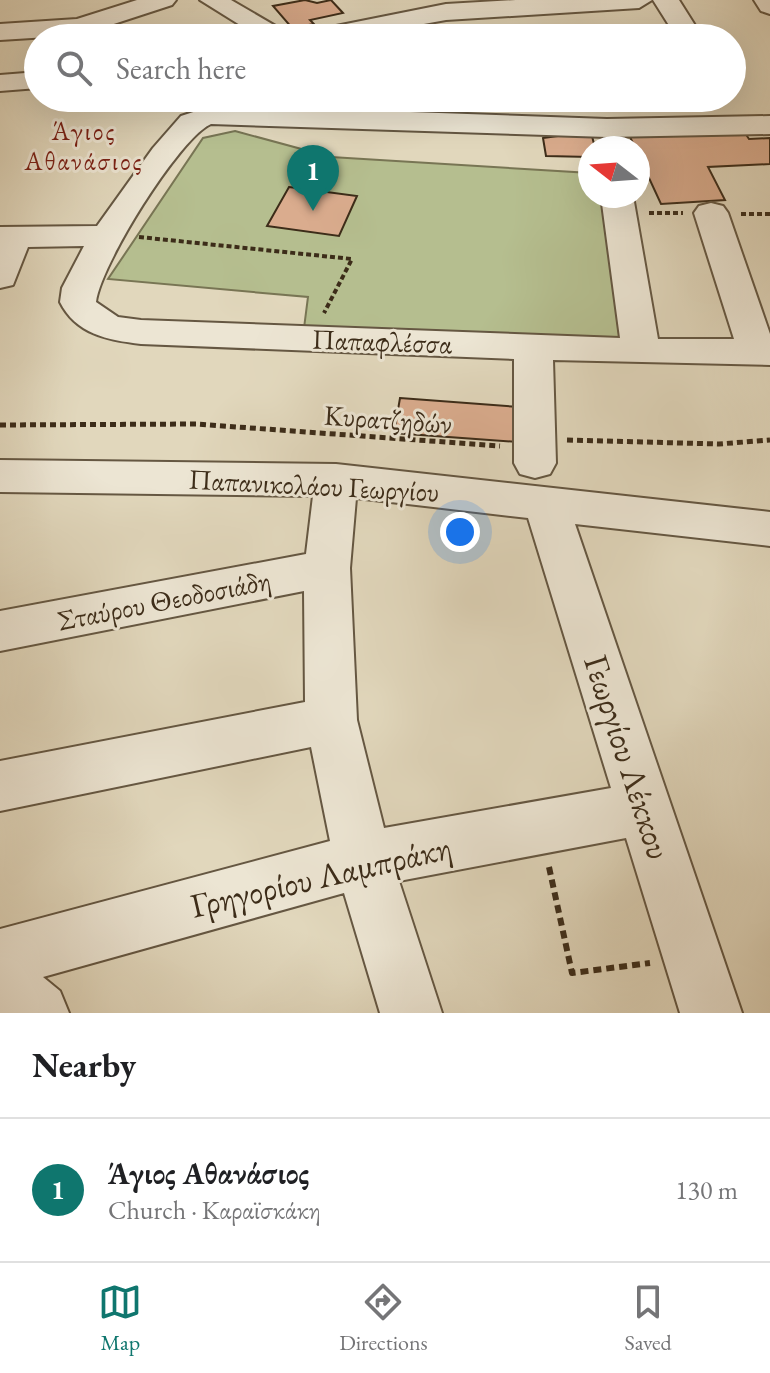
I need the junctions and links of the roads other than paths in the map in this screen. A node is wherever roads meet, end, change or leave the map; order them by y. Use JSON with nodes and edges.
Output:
{"nodes":[{"id":1,"x":163,"y":0,"type":"edge"},
{"id":2,"x":213,"y":0,"type":"edge"},
{"id":3,"x":639,"y":0,"type":"edge"},
{"id":4,"x":666,"y":0,"type":"edge"},
{"id":5,"x":767,"y":0,"type":"edge"},
{"id":6,"x":547,"y":3,"type":"edge"},
{"id":7,"x":770,"y":6,"type":"edge"},
{"id":8,"x":404,"y":8,"type":"edge"},
{"id":9,"x":106,"y":24,"type":"edge"},
{"id":10,"x":255,"y":24,"type":"edge"},
{"id":11,"x":350,"y":24,"type":"edge"},
{"id":12,"x":425,"y":24,"type":"edge"},
{"id":13,"x":675,"y":24,"type":"edge"},
{"id":14,"x":24,"y":81,"type":"edge"},
{"id":15,"x":0,"y":83,"type":"edge"},
{"id":16,"x":189,"y":112,"type":"edge"},
{"id":17,"x":246,"y":112,"type":"edge"},
{"id":18,"x":506,"y":112,"type":"edge"},
{"id":19,"x":198,"y":119,"type":"junction"},
{"id":20,"x":757,"y":124,"type":"edge"},
{"id":21,"x":601,"y":136,"type":"edge"},
{"id":22,"x":630,"y":136,"type":"edge"},
{"id":23,"x":619,"y":208,"type":"edge"},
{"id":24,"x":711,"y":213,"type":"dead end"},
{"id":25,"x":121,"y":236,"type":"junction"},
{"id":26,"x":7,"y":237,"type":"edge"},
{"id":27,"x":0,"y":277,"type":"edge"},
{"id":28,"x":533,"y":347,"type":"junction"},
{"id":29,"x":641,"y":351,"type":"junction"},
{"id":30,"x":763,"y":352,"type":"edge"},
{"id":31,"x":539,"y":471,"type":"junction"},
{"id":32,"x":0,"y":476,"type":"edge"},
{"id":33,"x":336,"y":480,"type":"junction"},
{"id":34,"x":770,"y":529,"type":"edge"},
{"id":35,"x":327,"y":568,"type":"junction"},
{"id":36,"x":0,"y":631,"type":"edge"},
{"id":37,"x":331,"y":720,"type":"junction"},
{"id":38,"x":0,"y":786,"type":"edge"},
{"id":39,"x":645,"y":808,"type":"junction"},
{"id":40,"x":363,"y":860,"type":"junction"},
{"id":41,"x":0,"y":959,"type":"edge"},
{"id":42,"x":0,"y":982,"type":"edge"},
{"id":43,"x":38,"y":1013,"type":"edge"},
{"id":44,"x":411,"y":1013,"type":"edge"},
{"id":45,"x":711,"y":1013,"type":"edge"}],
"edges":[{"from":1,"to":9,"type":"street"},
{"from":2,"to":10,"type":"street"},
{"from":3,"to":6,"type":"street"},
{"from":4,"to":13,"type":"street"},
{"from":5,"to":7,"type":"street"},
{"from":6,"to":8,"type":"street"},
{"from":8,"to":11,"type":"street"},
{"from":8,"to":12,"type":"street"},
{"from":14,"to":15,"type":"street"},
{"from":16,"to":19,"type":"street"},
{"from":17,"to":19,"type":"street"},
{"from":18,"to":21,"type":"street"},
{"from":19,"to":25,"type":"street"},
{"from":20,"to":22,"type":"street"},
{"from":23,"to":29,"type":"street"},
{"from":24,"to":30,"type":"street"},
{"from":25,"to":26,"type":"street"},
{"from":25,"to":28,"type":"street","name":"Παπαφλέσσα"},
{"from":26,"to":27,"type":"street"},
{"from":28,"to":29,"type":"street","name":"Παπαφλέσσα"},
{"from":28,"to":31,"type":"street","name":"Γεωργίου Λέκκου"},
{"from":29,"to":30,"type":"street","name":"Παπαφλέσσα"},
{"from":31,"to":33,"type":"street","name":"Παπανικολάου Γεωργίου"},
{"from":31,"to":34,"type":"street","name":"Παπανικολάου Γεωργίου"},
{"from":31,"to":39,"type":"street","name":"Γεωργίου Λέκκου"},
{"from":32,"to":33,"type":"street","name":"Παπανικολάου Γεωργίου"},
{"from":33,"to":35,"type":"street"},
{"from":35,"to":36,"type":"street","name":"Σταύρου Θεοδοσιάδη"},
{"from":35,"to":37,"type":"street"},
{"from":37,"to":38,"type":"street"},
{"from":37,"to":40,"type":"street"},
{"from":39,"to":40,"type":"street","name":"Γρηγορίου Λαμπράκη"},
{"from":39,"to":45,"type":"street","name":"Γεωργίου Λέκκου"},
{"from":40,"to":41,"type":"street","name":"Γρηγορίου Λαμπράκη"},
{"from":40,"to":44,"type":"street"},
{"from":42,"to":43,"type":"street"}]}
